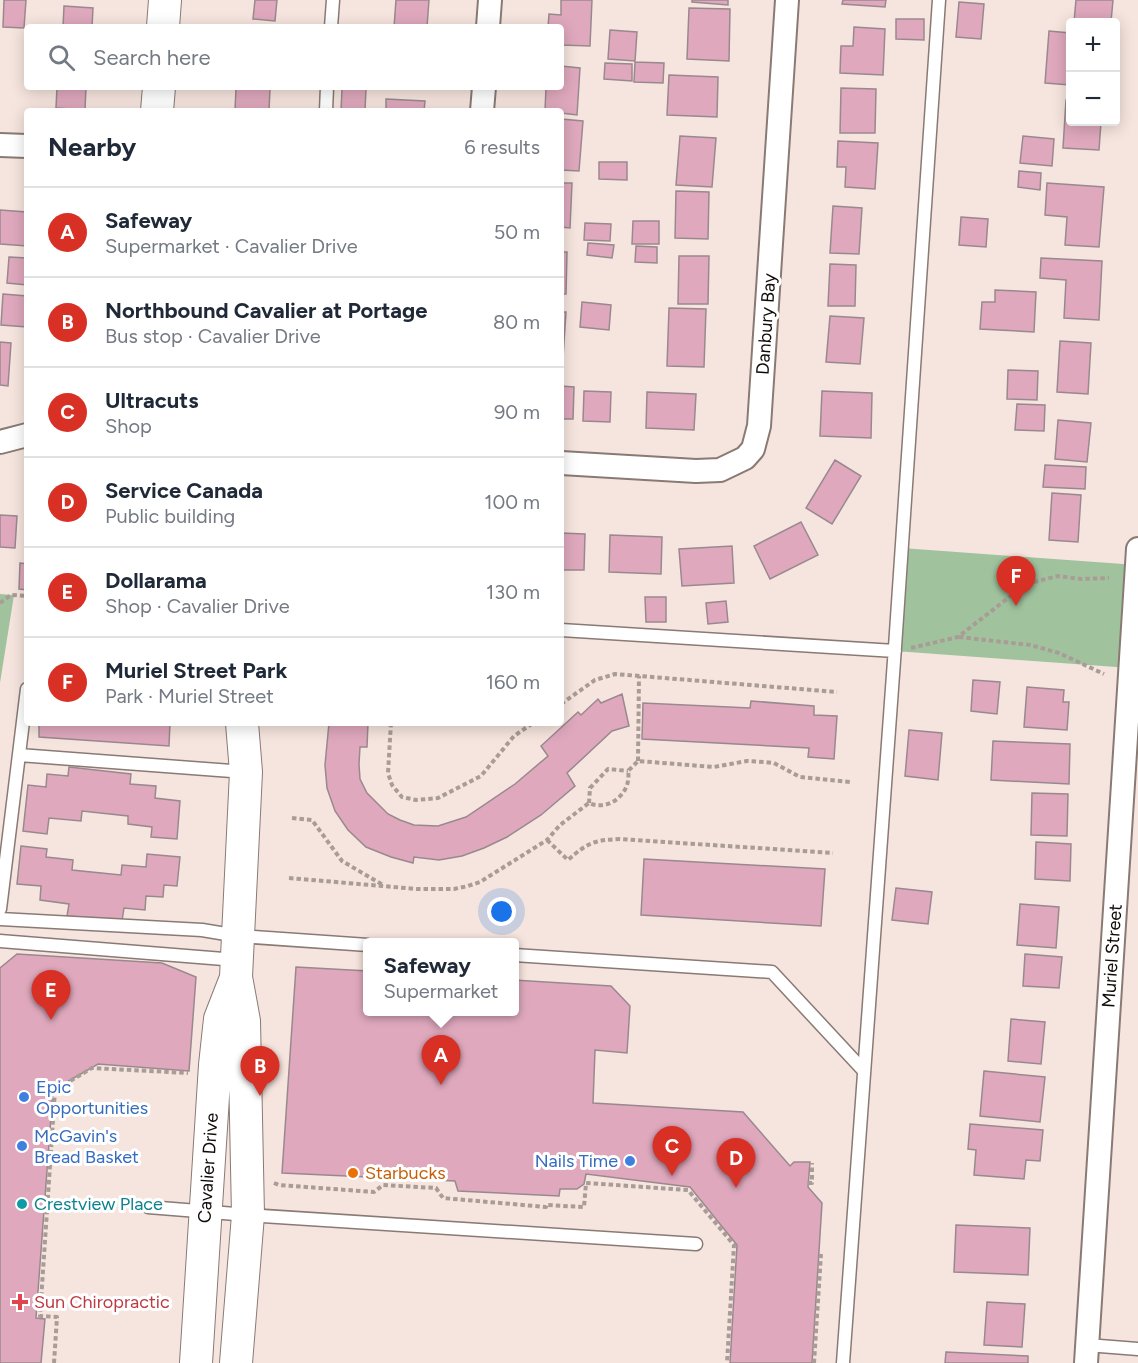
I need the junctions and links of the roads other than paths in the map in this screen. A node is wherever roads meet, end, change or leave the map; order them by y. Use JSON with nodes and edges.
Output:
{"nodes":[{"id":1,"x":165,"y":0,"type":"edge"},
{"id":2,"x":333,"y":0,"type":"edge"},
{"id":3,"x":490,"y":0,"type":"edge"},
{"id":4,"x":787,"y":0,"type":"edge"},
{"id":5,"x":939,"y":0,"type":"edge"},
{"id":6,"x":163,"y":24,"type":"edge"},
{"id":7,"x":331,"y":24,"type":"edge"},
{"id":8,"x":488,"y":24,"type":"edge"},
{"id":9,"x":159,"y":90,"type":"edge"},
{"id":10,"x":327,"y":90,"type":"edge"},
{"id":11,"x":484,"y":90,"type":"edge"},
{"id":12,"x":157,"y":108,"type":"edge"},
{"id":13,"x":326,"y":108,"type":"edge"},
{"id":14,"x":482,"y":108,"type":"edge"},
{"id":15,"x":0,"y":145,"type":"edge"},
{"id":16,"x":24,"y":146,"type":"edge"},
{"id":17,"x":24,"y":436,"type":"edge"},
{"id":18,"x":0,"y":441,"type":"edge"},
{"id":19,"x":564,"y":463,"type":"edge"},
{"id":20,"x":1138,"y":549,"type":"edge"},
{"id":21,"x":564,"y":630,"type":"edge"},
{"id":22,"x":895,"y":649,"type":"junction"},
{"id":23,"x":24,"y":714,"type":"edge"},
{"id":24,"x":242,"y":726,"type":"edge"},
{"id":25,"x":19,"y":755,"type":"junction"},
{"id":26,"x":246,"y":772,"type":"junction"},
{"id":27,"x":0,"y":909,"type":"edge"},
{"id":28,"x":0,"y":919,"type":"edge"},
{"id":29,"x":0,"y":941,"type":"edge"},
{"id":30,"x":363,"y":945,"type":"edge"},
{"id":31,"x":519,"y":955,"type":"edge"},
{"id":32,"x":237,"y":958,"type":"junction"},
{"id":33,"x":864,"y":1071,"type":"junction"},
{"id":34,"x":148,"y":1207,"type":"dead end"},
{"id":35,"x":205,"y":1212,"type":"junction"},
{"id":36,"x":248,"y":1215,"type":"junction"},
{"id":37,"x":696,"y":1244,"type":"dead end"},
{"id":38,"x":1138,"y":1349,"type":"edge"},
{"id":39,"x":1087,"y":1354,"type":"edge"},
{"id":40,"x":196,"y":1363,"type":"edge"},
{"id":41,"x":236,"y":1363,"type":"edge"},
{"id":42,"x":843,"y":1363,"type":"edge"}],
"edges":[{"from":1,"to":6,"type":"street"},
{"from":2,"to":7,"type":"lane"},
{"from":3,"to":8,"type":"street"},
{"from":4,"to":19,"type":"street","name":"Danbury Bay"},
{"from":5,"to":22,"type":"lane"},
{"from":9,"to":12,"type":"street"},
{"from":10,"to":13,"type":"lane"},
{"from":11,"to":14,"type":"street"},
{"from":15,"to":16,"type":"street"},
{"from":17,"to":18,"type":"street"},
{"from":20,"to":39,"type":"street","name":"Muriel Street"},
{"from":21,"to":22,"type":"lane"},
{"from":22,"to":33,"type":"lane"},
{"from":23,"to":25,"type":"lane"},
{"from":24,"to":26,"type":"street","name":"Cavalier Drive"},
{"from":25,"to":26,"type":"lane"},
{"from":25,"to":27,"type":"lane"},
{"from":26,"to":32,"type":"street","name":"Cavalier Drive"},
{"from":28,"to":32,"type":"lane"},
{"from":29,"to":32,"type":"lane"},
{"from":30,"to":32,"type":"lane"},
{"from":31,"to":33,"type":"lane"},
{"from":32,"to":35,"type":"street","name":"Cavalier Drive"},
{"from":32,"to":36,"type":"street","name":"Cavalier Drive"},
{"from":33,"to":42,"type":"lane"},
{"from":34,"to":35,"type":"lane"},
{"from":35,"to":36,"type":"lane"},
{"from":35,"to":40,"type":"street","name":"Cavalier Drive"},
{"from":36,"to":37,"type":"lane"},
{"from":36,"to":41,"type":"street","name":"Cavalier Drive"},
{"from":38,"to":39,"type":"lane"}]}
